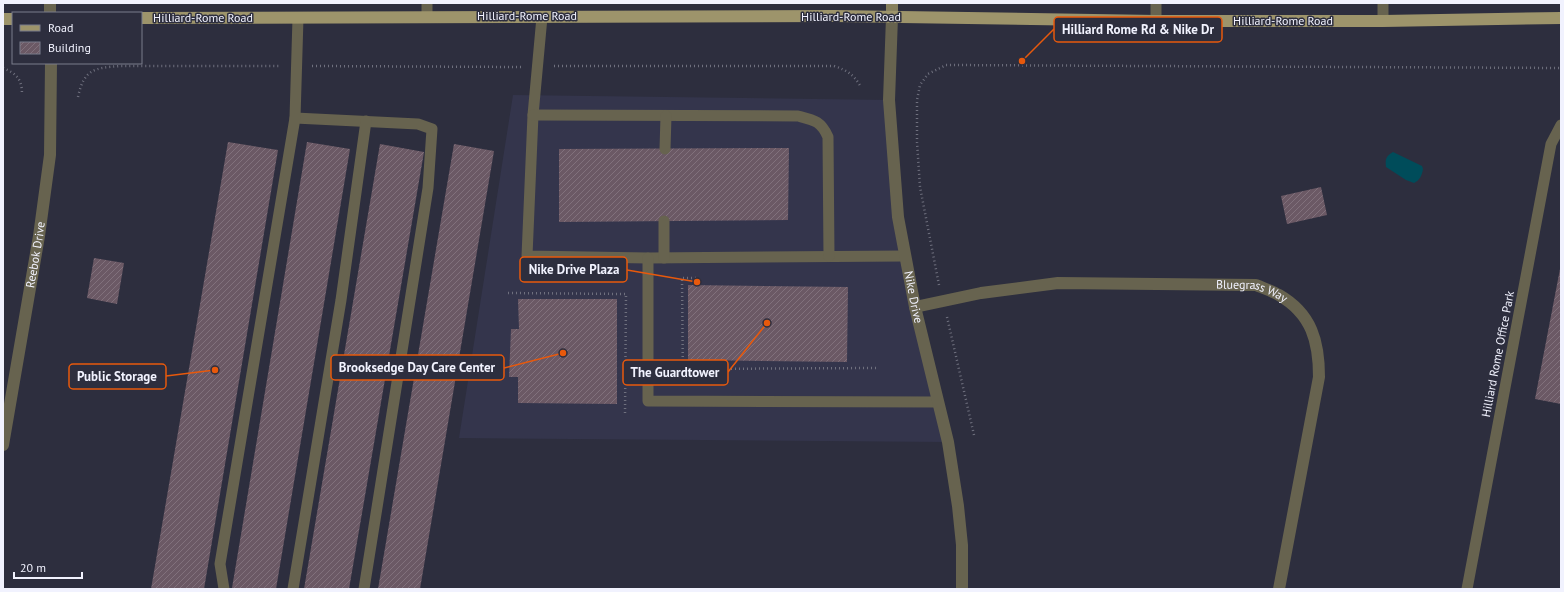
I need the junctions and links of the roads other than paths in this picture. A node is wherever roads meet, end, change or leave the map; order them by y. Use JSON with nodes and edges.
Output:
{"nodes":[{"id":1,"x":427,"y":3,"type":"edge"},
{"id":2,"x":892,"y":3,"type":"edge"},
{"id":3,"x":1156,"y":3,"type":"edge"},
{"id":4,"x":1383,"y":3,"type":"edge"},
{"id":5,"x":542,"y":16,"type":"junction"},
{"id":6,"x":427,"y":17,"type":"junction"},
{"id":7,"x":892,"y":17,"type":"junction"},
{"id":8,"x":142,"y":18,"type":"edge"},
{"id":9,"x":298,"y":18,"type":"junction"},
{"id":10,"x":1561,"y":18,"type":"edge"},
{"id":11,"x":1383,"y":21,"type":"junction"},
{"id":12,"x":1156,"y":22,"type":"junction"},
{"id":13,"x":51,"y":64,"type":"edge"},
{"id":14,"x":533,"y":115,"type":"junction"},
{"id":15,"x":666,"y":116,"type":"junction"},
{"id":16,"x":295,"y":118,"type":"junction"},
{"id":17,"x":366,"y":122,"type":"junction"},
{"id":18,"x":1561,"y":125,"type":"edge"},
{"id":19,"x":665,"y":148,"type":"dead end"},
{"id":20,"x":664,"y":221,"type":"dead end"},
{"id":21,"x":829,"y":256,"type":"junction"},
{"id":22,"x":905,"y":256,"type":"junction"},
{"id":23,"x":648,"y":258,"type":"junction"},
{"id":24,"x":664,"y":258,"type":"junction"},
{"id":25,"x":915,"y":307,"type":"junction"},
{"id":26,"x":938,"y":402,"type":"junction"},
{"id":27,"x":3,"y":445,"type":"edge"},
{"id":28,"x":224,"y":589,"type":"edge"},
{"id":29,"x":293,"y":589,"type":"edge"},
{"id":30,"x":364,"y":589,"type":"edge"},
{"id":31,"x":962,"y":589,"type":"edge"},
{"id":32,"x":1279,"y":589,"type":"edge"},
{"id":33,"x":1467,"y":589,"type":"edge"}],
"edges":[{"from":1,"to":6,"type":"lane"},
{"from":2,"to":7,"type":"street","name":"Nike Drive"},
{"from":3,"to":12,"type":"lane"},
{"from":4,"to":11,"type":"lane"},
{"from":5,"to":6,"type":"main road","name":"Hilliard-Rome Road"},
{"from":5,"to":7,"type":"main road","name":"Hilliard-Rome Road"},
{"from":5,"to":14,"type":"lane"},
{"from":6,"to":9,"type":"main road","name":"Hilliard-Rome Road"},
{"from":7,"to":12,"type":"main road","name":"Hilliard-Rome Road"},
{"from":7,"to":22,"type":"street","name":"Nike Drive"},
{"from":8,"to":9,"type":"main road","name":"Hilliard-Rome Road"},
{"from":9,"to":16,"type":"lane"},
{"from":10,"to":11,"type":"main road","name":"Hilliard-Rome Road"},
{"from":11,"to":12,"type":"main road","name":"Hilliard-Rome Road"},
{"from":13,"to":27,"type":"street","name":"Reebok Drive"},
{"from":14,"to":15,"type":"lane"},
{"from":14,"to":23,"type":"lane"},
{"from":15,"to":19,"type":"lane"},
{"from":15,"to":21,"type":"lane"},
{"from":16,"to":17,"type":"lane"},
{"from":16,"to":28,"type":"lane"},
{"from":17,"to":29,"type":"lane"},
{"from":17,"to":30,"type":"lane"},
{"from":18,"to":33,"type":"lane","name":"Hilliard Rome Office Park"},
{"from":20,"to":24,"type":"lane"},
{"from":21,"to":22,"type":"lane"},
{"from":21,"to":24,"type":"lane"},
{"from":22,"to":25,"type":"street","name":"Nike Drive"},
{"from":23,"to":24,"type":"lane"},
{"from":23,"to":26,"type":"lane"},
{"from":25,"to":26,"type":"street","name":"Nike Drive"},
{"from":25,"to":32,"type":"street","name":"Bluegrass Way"},
{"from":26,"to":31,"type":"street","name":"Nike Drive"}]}
